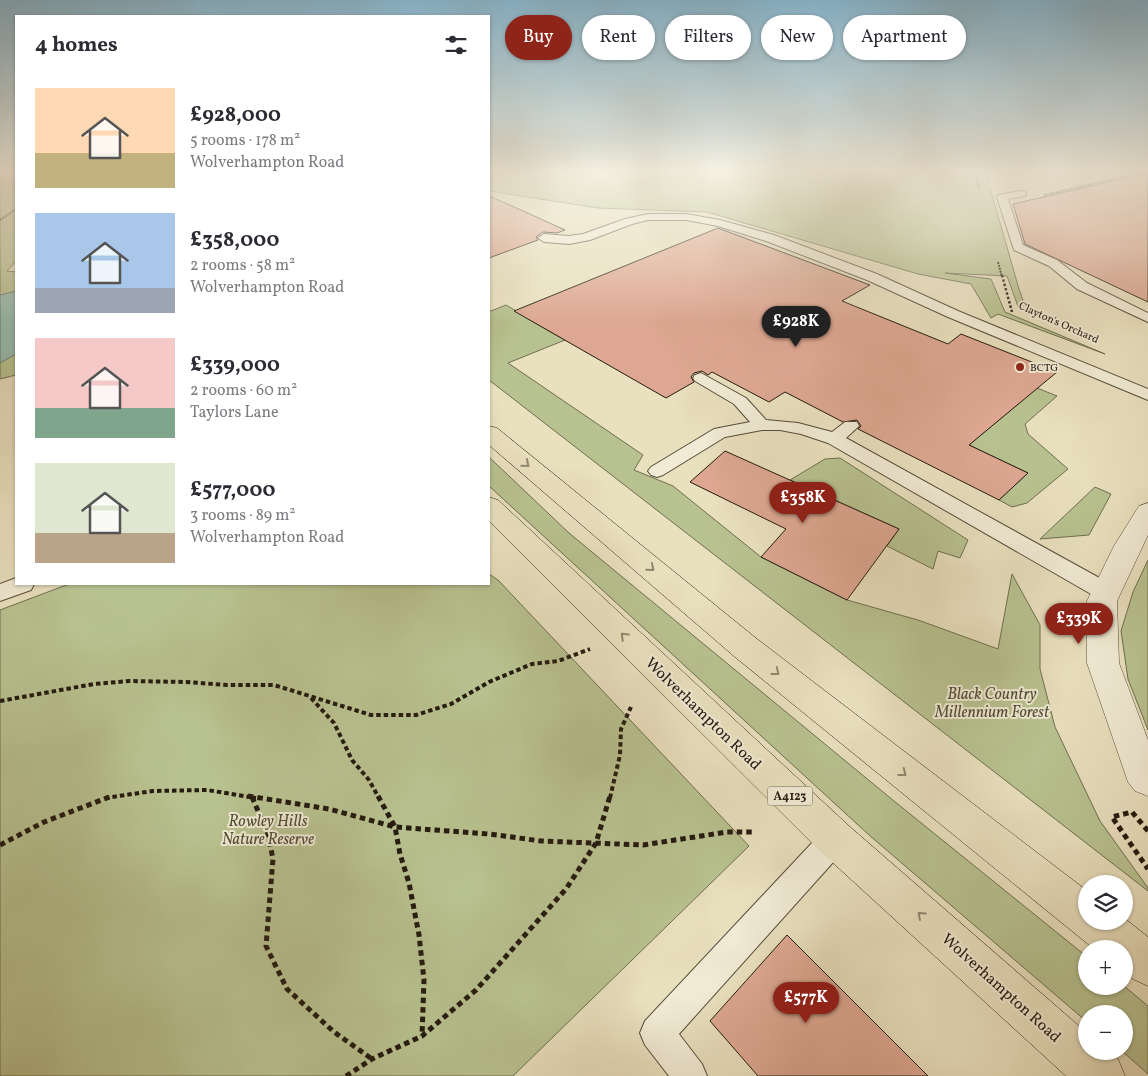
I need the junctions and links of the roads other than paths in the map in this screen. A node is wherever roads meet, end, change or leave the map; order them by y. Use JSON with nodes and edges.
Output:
{"nodes":[{"id":1,"x":628,"y":222,"type":"edge"},
{"id":2,"x":716,"y":222,"type":"edge"},
{"id":3,"x":1010,"y":222,"type":"edge"},
{"id":4,"x":544,"y":238,"type":"dead end"},
{"id":5,"x":1148,"y":318,"type":"edge"},
{"id":6,"x":701,"y":378,"type":"dead end"},
{"id":7,"x":1148,"y":395,"type":"edge"},
{"id":8,"x":762,"y":425,"type":"junction"},
{"id":9,"x":851,"y":426,"type":"dead end"},
{"id":10,"x":490,"y":434,"type":"edge"},
{"id":11,"x":834,"y":439,"type":"junction"},
{"id":12,"x":657,"y":471,"type":"dead end"},
{"id":13,"x":490,"y":507,"type":"edge"},
{"id":14,"x":1148,"y":512,"type":"edge"},
{"id":15,"x":20,"y":585,"type":"edge"},
{"id":16,"x":1106,"y":592,"type":"junction"},
{"id":17,"x":0,"y":593,"type":"edge"},
{"id":18,"x":1148,"y":779,"type":"edge"},
{"id":19,"x":835,"y":839,"type":"junction"},
{"id":20,"x":1078,"y":910,"type":"edge"},
{"id":21,"x":1104,"y":930,"type":"edge"},
{"id":22,"x":1148,"y":964,"type":"edge"},
{"id":23,"x":690,"y":1076,"type":"edge"},
{"id":24,"x":1101,"y":1076,"type":"edge"}],
"edges":[{"from":1,"to":4,"type":"lane"},
{"from":2,"to":7,"type":"lane"},
{"from":3,"to":5,"type":"lane"},
{"from":6,"to":8,"type":"lane"},
{"from":8,"to":11,"type":"lane"},
{"from":8,"to":12,"type":"lane"},
{"from":9,"to":11,"type":"lane"},
{"from":10,"to":20,"type":"highway","one_way":true},
{"from":11,"to":16,"type":"lane"},
{"from":19,"to":13,"type":"highway","name":"Wolverhampton Road","number":"A4123","one_way":true},
{"from":14,"to":16,"type":"street"},
{"from":15,"to":17,"type":"lane"},
{"from":16,"to":18,"type":"street"},
{"from":19,"to":23,"type":"lane"},
{"from":24,"to":19,"type":"highway","name":"Wolverhampton Road","number":"A4123","one_way":true},
{"from":21,"to":22,"type":"highway"}]}
